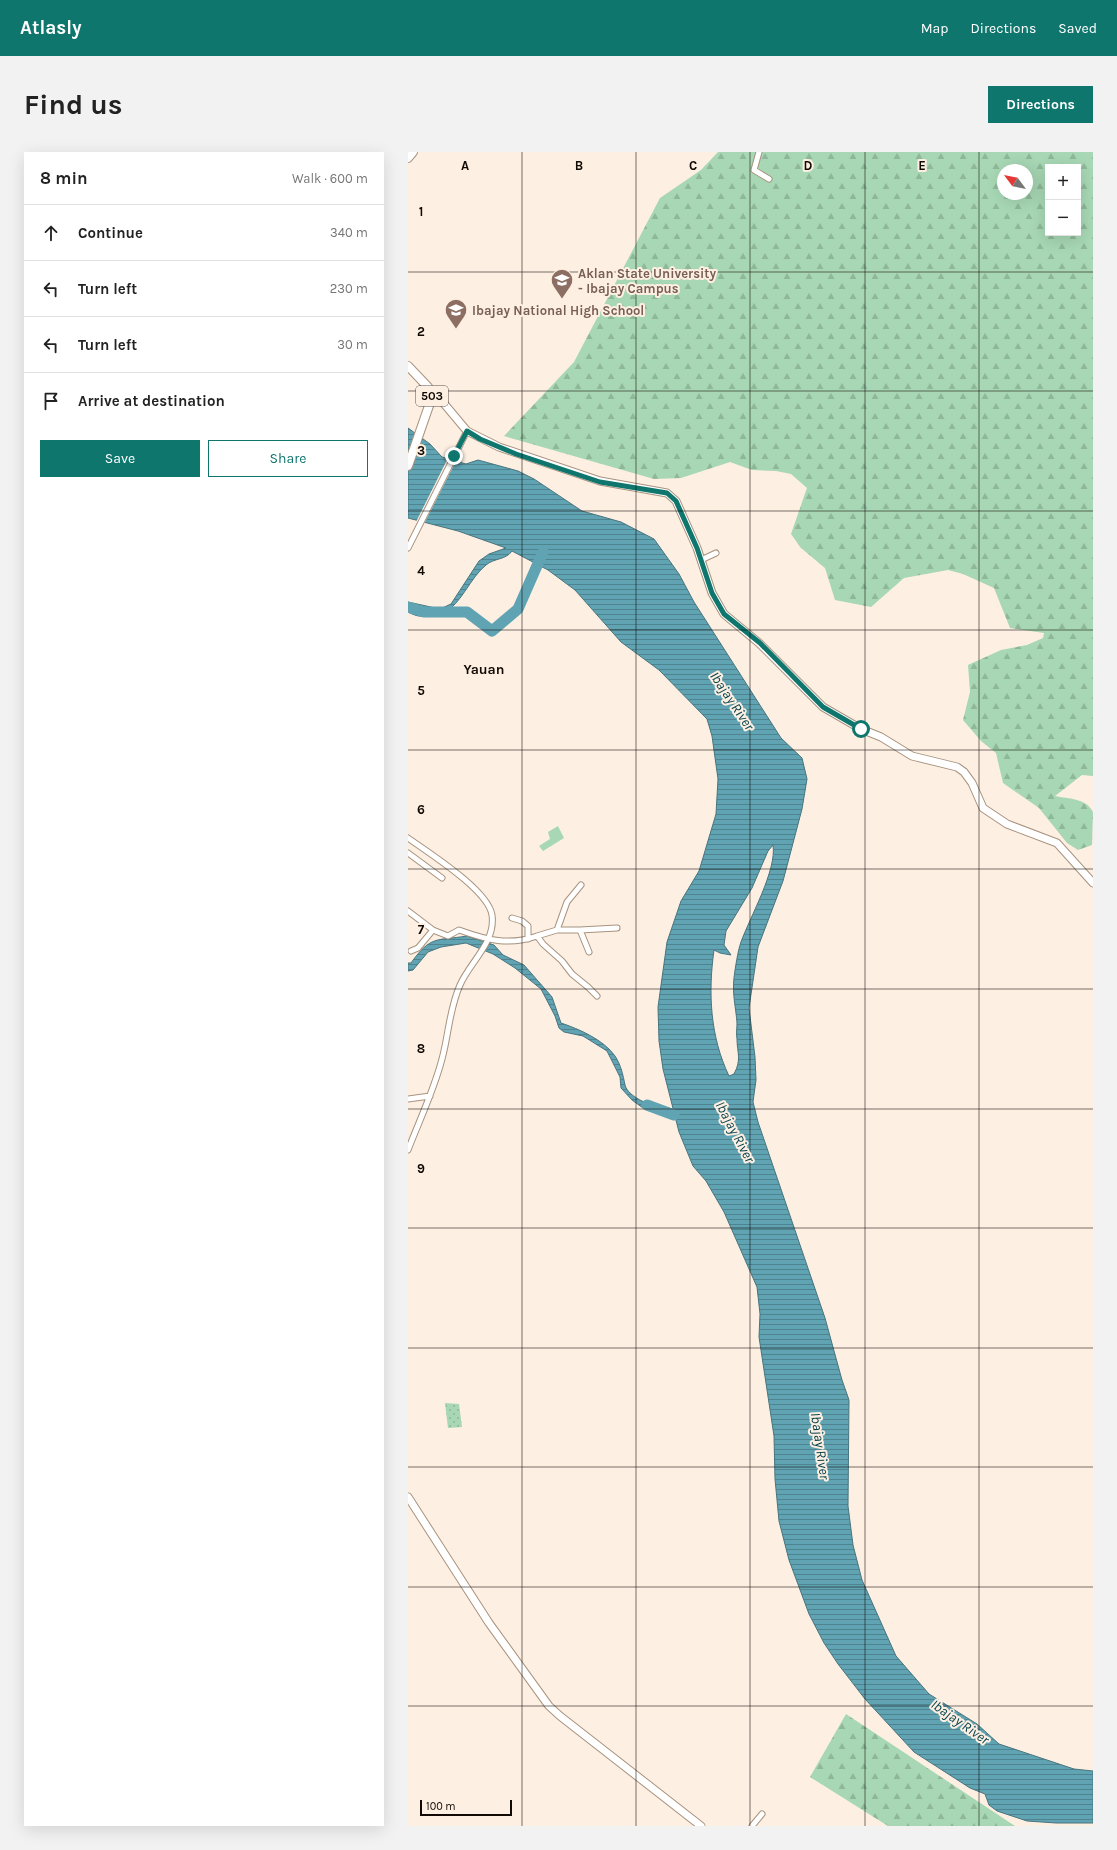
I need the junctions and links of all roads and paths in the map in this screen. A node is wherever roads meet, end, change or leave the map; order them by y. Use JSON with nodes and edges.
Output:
{"nodes":[{"id":1,"x":413,"y":152,"type":"edge"},
{"id":2,"x":759,"y":152,"type":"edge"},
{"id":3,"x":408,"y":158,"type":"edge"},
{"id":4,"x":769,"y":179,"type":"dead end"},
{"id":5,"x":408,"y":366,"type":"edge"},
{"id":6,"x":432,"y":393,"type":"junction"},
{"id":7,"x":467,"y":431,"type":"junction"},
{"id":8,"x":408,"y":466,"type":"edge"},
{"id":9,"x":408,"y":548,"type":"edge"},
{"id":10,"x":716,"y":553,"type":"dead end"},
{"id":11,"x":701,"y":560,"type":"junction"},
{"id":12,"x":408,"y":838,"type":"edge"},
{"id":13,"x":408,"y":853,"type":"edge"},
{"id":14,"x":442,"y":878,"type":"dead end"},
{"id":15,"x":1093,"y":883,"type":"edge"},
{"id":16,"x":581,"y":885,"type":"dead end"},
{"id":17,"x":408,"y":910,"type":"edge"},
{"id":18,"x":512,"y":918,"type":"dead end"},
{"id":19,"x":617,"y":928,"type":"dead end"},
{"id":20,"x":433,"y":930,"type":"junction"},
{"id":21,"x":557,"y":930,"type":"junction"},
{"id":22,"x":580,"y":930,"type":"junction"},
{"id":23,"x":537,"y":936,"type":"junction"},
{"id":24,"x":490,"y":939,"type":"junction"},
{"id":25,"x":528,"y":939,"type":"junction"},
{"id":26,"x":411,"y":951,"type":"dead end"},
{"id":27,"x":589,"y":952,"type":"dead end"},
{"id":28,"x":597,"y":996,"type":"dead end"},
{"id":29,"x":430,"y":1096,"type":"junction"},
{"id":30,"x":408,"y":1099,"type":"edge"},
{"id":31,"x":416,"y":1131,"type":"junction"},
{"id":32,"x":408,"y":1136,"type":"edge"},
{"id":33,"x":408,"y":1150,"type":"edge"},
{"id":34,"x":408,"y":1497,"type":"edge"},
{"id":35,"x":762,"y":1814,"type":"dead end"},
{"id":36,"x":701,"y":1826,"type":"edge"},
{"id":37,"x":752,"y":1826,"type":"edge"}],
"edges":[{"from":1,"to":3,"type":"main road"},
{"from":2,"to":4,"type":"street"},
{"from":5,"to":6,"type":"main road","number":"503"},
{"from":6,"to":7,"type":"street"},
{"from":6,"to":8,"type":"main road","number":"503"},
{"from":7,"to":9,"type":"street"},
{"from":7,"to":11,"type":"street"},
{"from":10,"to":11,"type":"street"},
{"from":11,"to":15,"type":"street"},
{"from":12,"to":24,"type":"street"},
{"from":13,"to":14,"type":"street"},
{"from":16,"to":21,"type":"street"},
{"from":17,"to":20,"type":"street"},
{"from":18,"to":25,"type":"street"},
{"from":19,"to":22,"type":"street"},
{"from":20,"to":24,"type":"street"},
{"from":20,"to":26,"type":"street"},
{"from":21,"to":22,"type":"street"},
{"from":21,"to":23,"type":"street"},
{"from":22,"to":27,"type":"street"},
{"from":23,"to":25,"type":"street"},
{"from":23,"to":28,"type":"street"},
{"from":24,"to":25,"type":"street"},
{"from":24,"to":29,"type":"street"},
{"from":29,"to":30,"type":"street"},
{"from":29,"to":31,"type":"street"},
{"from":31,"to":32,"type":"street"},
{"from":31,"to":33,"type":"street"},
{"from":34,"to":36,"type":"street"},
{"from":35,"to":37,"type":"street"}]}
